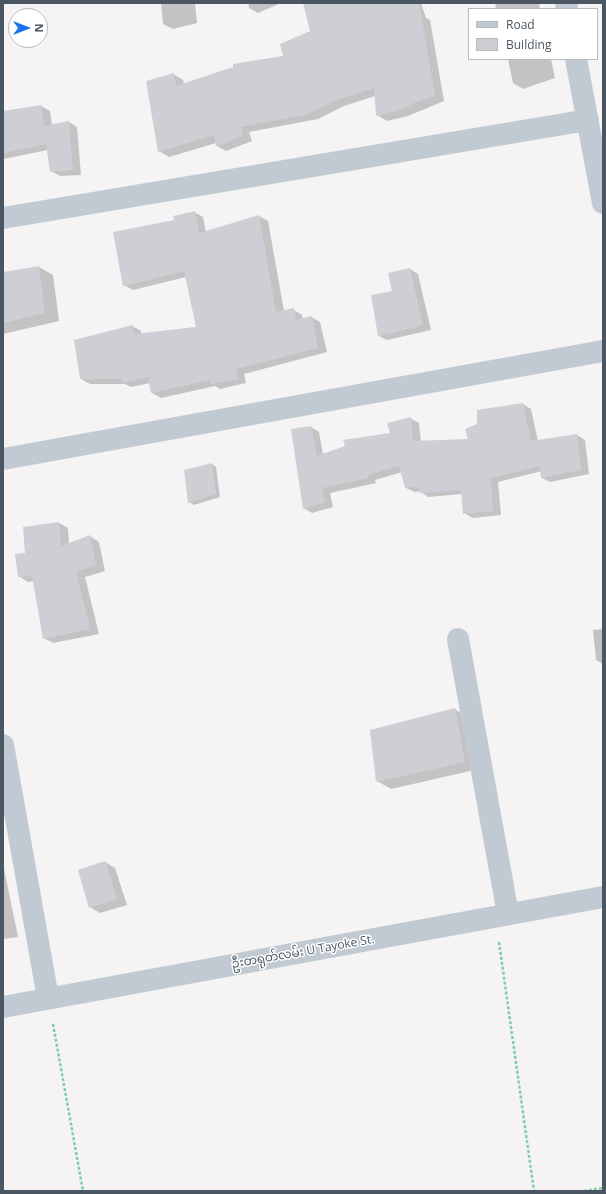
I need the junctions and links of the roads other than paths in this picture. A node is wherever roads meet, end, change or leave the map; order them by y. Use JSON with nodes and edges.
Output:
{"nodes":[{"id":1,"x":576,"y":60,"type":"edge"},
{"id":2,"x":588,"y":120,"type":"junction"},
{"id":3,"x":603,"y":202,"type":"edge"},
{"id":4,"x":3,"y":218,"type":"edge"},
{"id":5,"x":603,"y":350,"type":"edge"},
{"id":6,"x":3,"y":459,"type":"edge"},
{"id":7,"x":458,"y":639,"type":"dead end"},
{"id":8,"x":3,"y":745,"type":"edge"},
{"id":9,"x":603,"y":897,"type":"edge"},
{"id":10,"x":502,"y":916,"type":"junction"},
{"id":11,"x":48,"y":998,"type":"junction"},
{"id":12,"x":3,"y":1007,"type":"edge"}],
"edges":[{"from":1,"to":2,"type":"street"},
{"from":2,"to":3,"type":"street"},
{"from":2,"to":4,"type":"street"},
{"from":5,"to":6,"type":"street"},
{"from":7,"to":10,"type":"street"},
{"from":8,"to":11,"type":"street"},
{"from":9,"to":10,"type":"street","name":"ဦးတရုတ်လမ်း U Tayoke St."},
{"from":10,"to":11,"type":"street","name":"ဦးတရုတ်လမ်း U Tayoke St."},
{"from":11,"to":12,"type":"street","name":"ဦးတရုတ်လမ်း U Tayoke St."}]}
